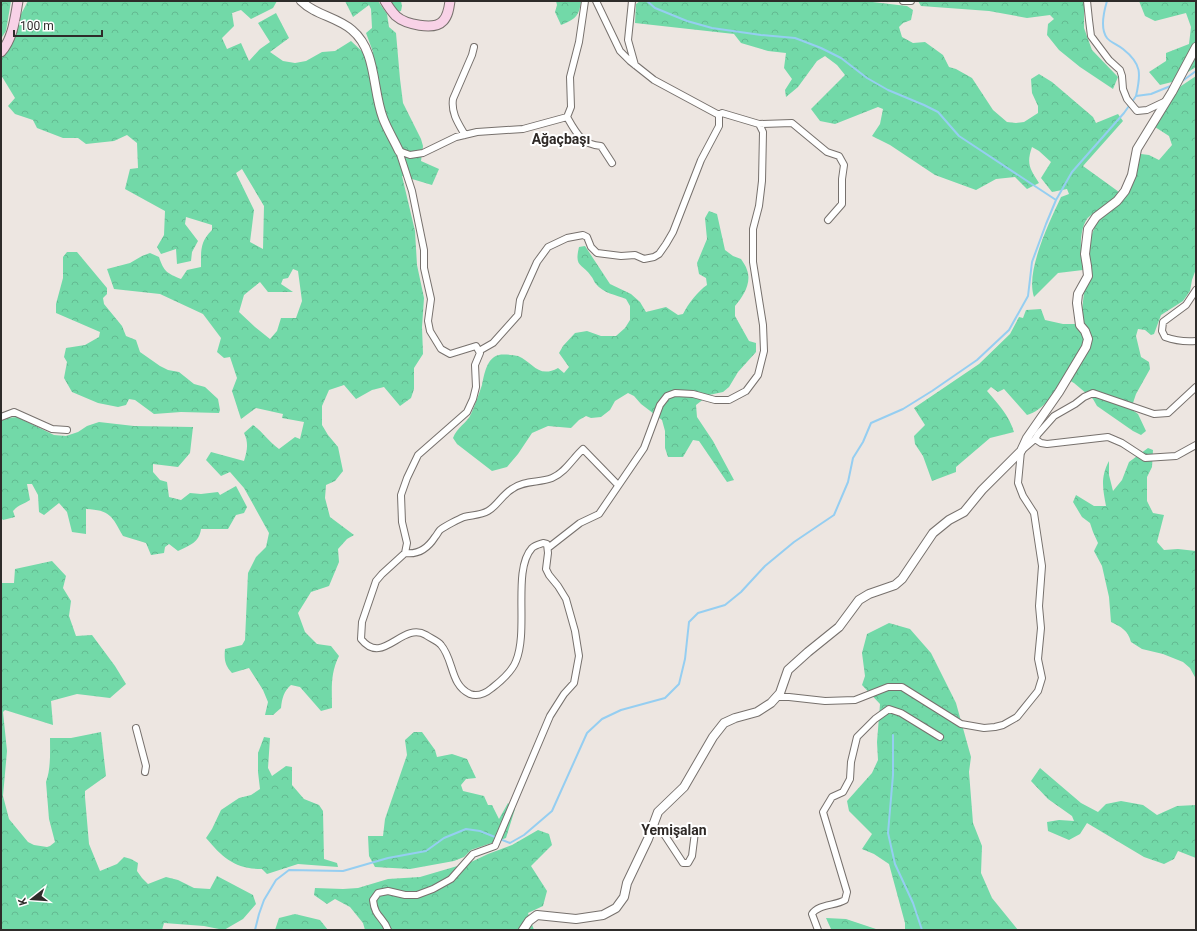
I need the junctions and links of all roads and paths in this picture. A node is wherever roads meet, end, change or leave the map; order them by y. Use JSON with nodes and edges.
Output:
{"nodes":[{"id":1,"x":18,"y":1,"type":"edge"},
{"id":2,"x":302,"y":1,"type":"edge"},
{"id":3,"x":385,"y":1,"type":"edge"},
{"id":4,"x":450,"y":1,"type":"edge"},
{"id":5,"x":585,"y":1,"type":"edge"},
{"id":6,"x":596,"y":1,"type":"edge"},
{"id":7,"x":632,"y":1,"type":"edge"},
{"id":8,"x":903,"y":1,"type":"edge"},
{"id":9,"x":911,"y":1,"type":"edge"},
{"id":10,"x":1087,"y":1,"type":"edge"},
{"id":11,"x":474,"y":47,"type":"dead end"},
{"id":12,"x":1196,"y":47,"type":"edge"},
{"id":13,"x":1,"y":52,"type":"edge"},
{"id":14,"x":635,"y":65,"type":"junction"},
{"id":15,"x":1166,"y":101,"type":"junction"},
{"id":16,"x":719,"y":115,"type":"junction"},
{"id":17,"x":567,"y":117,"type":"junction"},
{"id":18,"x":759,"y":124,"type":"junction"},
{"id":19,"x":465,"y":135,"type":"junction"},
{"id":20,"x":399,"y":151,"type":"junction"},
{"id":21,"x":612,"y":163,"type":"dead end"},
{"id":22,"x":828,"y":220,"type":"dead end"},
{"id":23,"x":1196,"y":290,"type":"edge"},
{"id":24,"x":1196,"y":341,"type":"edge"},
{"id":25,"x":479,"y":351,"type":"junction"},
{"id":26,"x":1196,"y":387,"type":"edge"},
{"id":27,"x":1,"y":417,"type":"edge"},
{"id":28,"x":67,"y":430,"type":"dead end"},
{"id":29,"x":1035,"y":439,"type":"junction"},
{"id":30,"x":1196,"y":445,"type":"edge"},
{"id":31,"x":1021,"y":451,"type":"junction"},
{"id":32,"x":618,"y":485,"type":"junction"},
{"id":33,"x":548,"y":548,"type":"junction"},
{"id":34,"x":405,"y":553,"type":"junction"},
{"id":35,"x":776,"y":697,"type":"junction"},
{"id":36,"x":136,"y":728,"type":"dead end"},
{"id":37,"x":940,"y":737,"type":"dead end"},
{"id":38,"x":145,"y":772,"type":"dead end"},
{"id":39,"x":653,"y":827,"type":"junction"},
{"id":40,"x":695,"y":832,"type":"dead end"},
{"id":41,"x":388,"y":930,"type":"edge"},
{"id":42,"x":523,"y":930,"type":"edge"},
{"id":43,"x":818,"y":930,"type":"edge"}],
"edges":[{"from":1,"to":13,"type":"main road"},
{"from":2,"to":20,"type":"street"},
{"from":3,"to":4,"type":"main road"},
{"from":5,"to":17,"type":"street"},
{"from":6,"to":14,"type":"street"},
{"from":7,"to":14,"type":"street"},
{"from":8,"to":9,"type":"street"},
{"from":10,"to":15,"type":"street"},
{"from":11,"to":19,"type":"street"},
{"from":12,"to":15,"type":"street"},
{"from":14,"to":16,"type":"street"},
{"from":15,"to":31,"type":"street"},
{"from":16,"to":18,"type":"street"},
{"from":16,"to":25,"type":"street"},
{"from":17,"to":19,"type":"street"},
{"from":17,"to":21,"type":"street"},
{"from":18,"to":22,"type":"street"},
{"from":18,"to":32,"type":"street"},
{"from":19,"to":20,"type":"street"},
{"from":20,"to":25,"type":"street"},
{"from":23,"to":24,"type":"street"},
{"from":25,"to":34,"type":"street"},
{"from":26,"to":29,"type":"street"},
{"from":27,"to":28,"type":"street"},
{"from":29,"to":30,"type":"street"},
{"from":29,"to":31,"type":"street"},
{"from":31,"to":35,"type":"street"},
{"from":31,"to":35,"type":"street"},
{"from":32,"to":33,"type":"street"},
{"from":32,"to":34,"type":"street"},
{"from":33,"to":34,"type":"street"},
{"from":33,"to":41,"type":"street"},
{"from":35,"to":39,"type":"street"},
{"from":36,"to":38,"type":"street"},
{"from":37,"to":43,"type":"street"},
{"from":39,"to":40,"type":"street"},
{"from":39,"to":42,"type":"street"}]}
